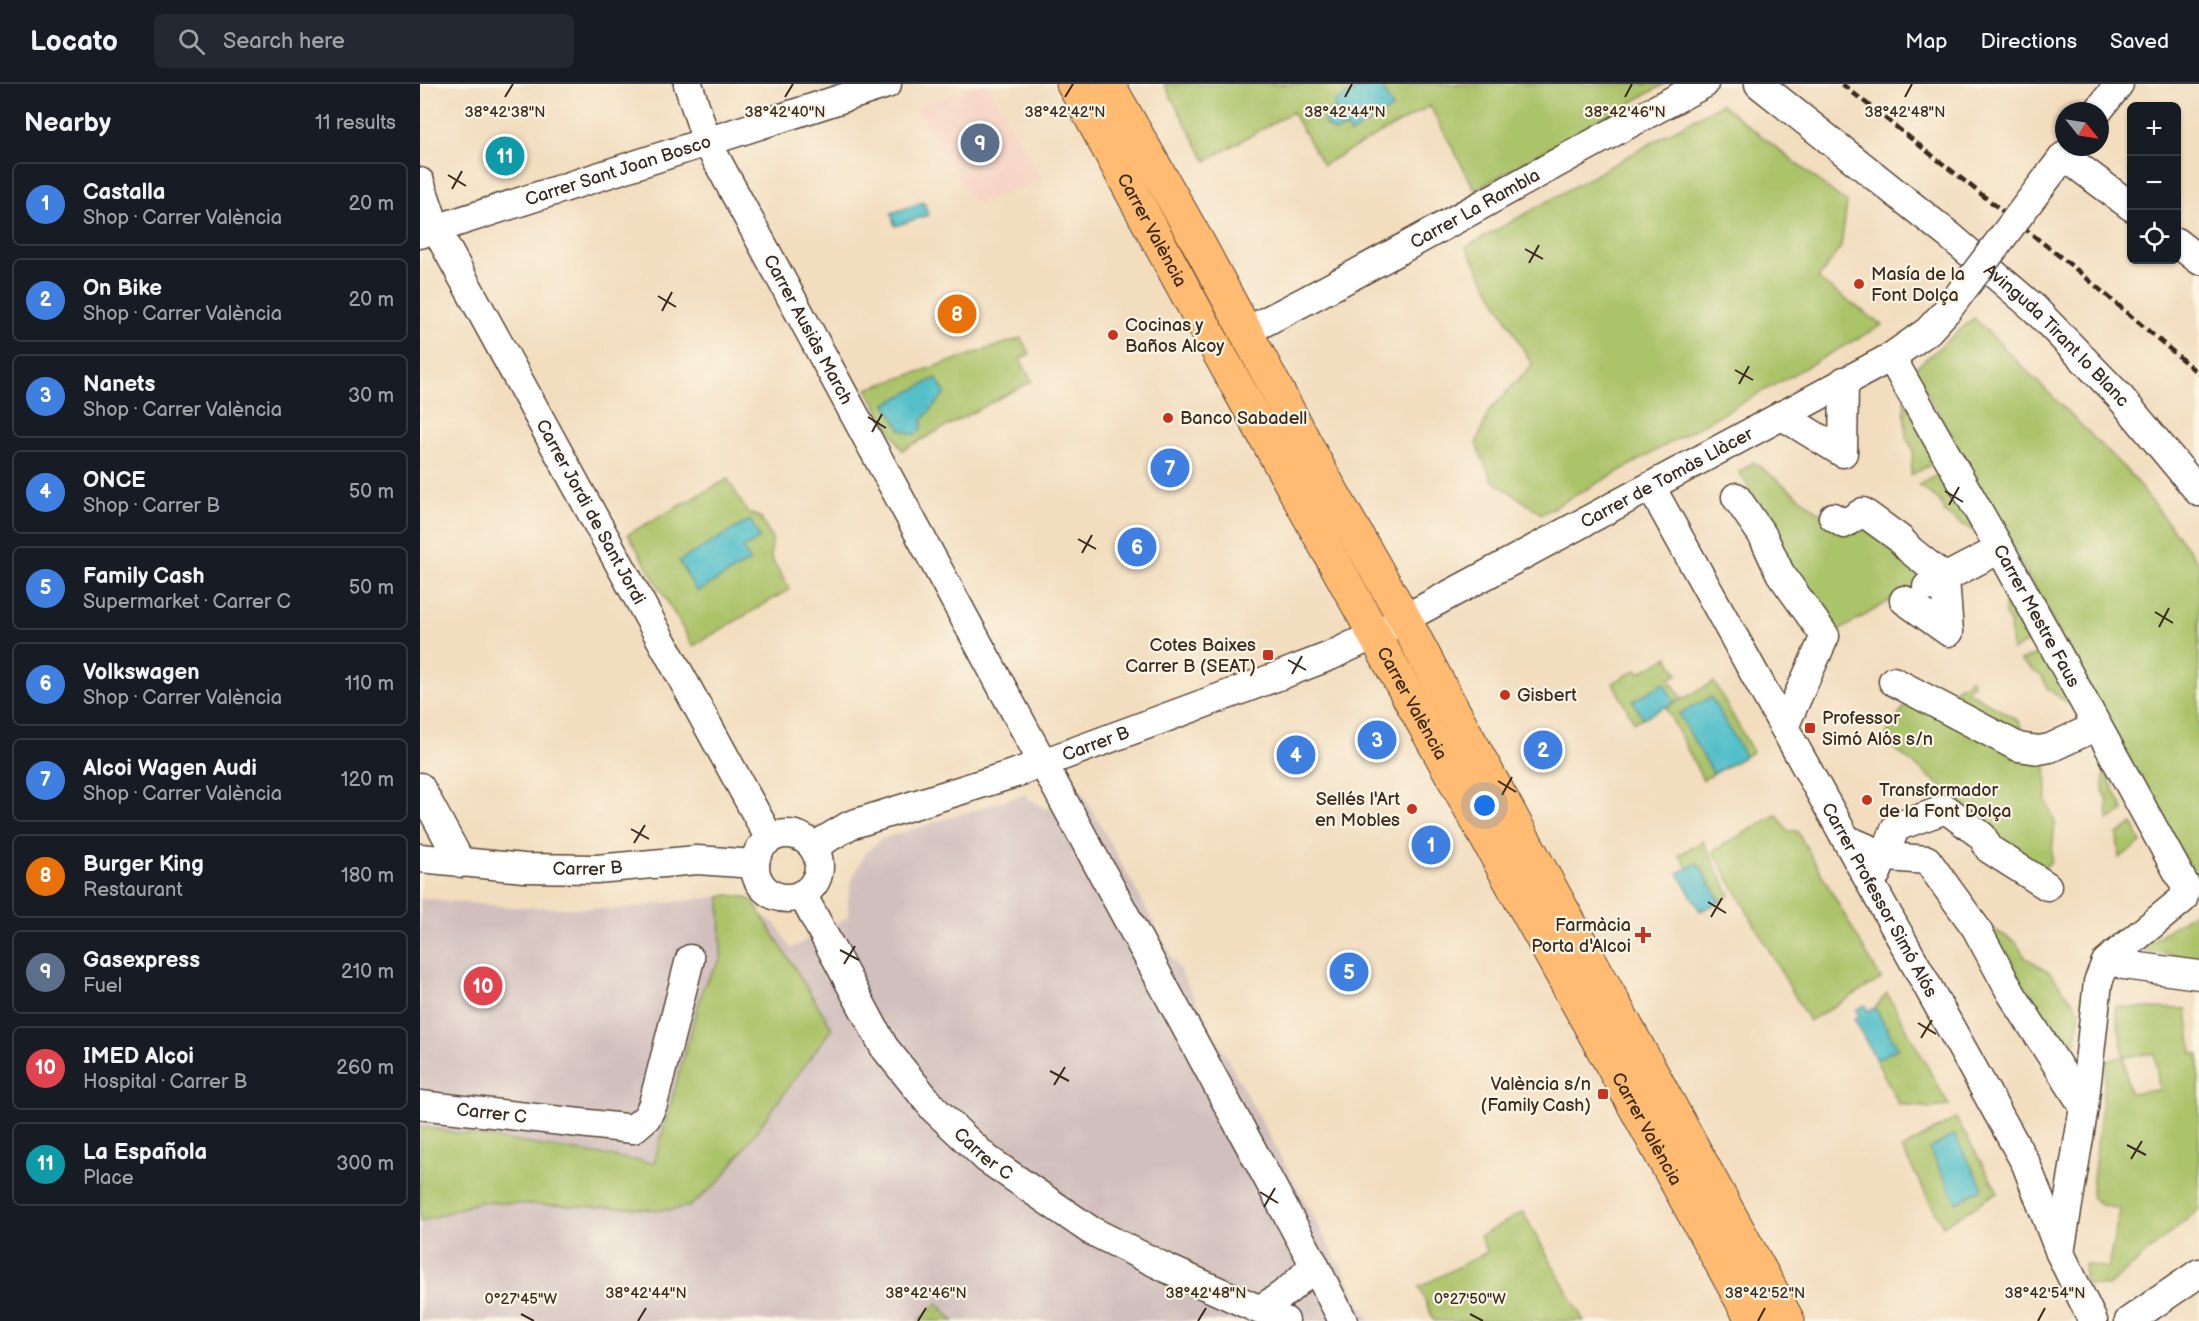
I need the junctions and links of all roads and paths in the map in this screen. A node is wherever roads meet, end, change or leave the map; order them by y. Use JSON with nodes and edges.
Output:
{"nodes":[{"id":1,"x":688,"y":84,"type":"edge"},
{"id":2,"x":887,"y":84,"type":"edge"},
{"id":3,"x":1073,"y":84,"type":"edge"},
{"id":4,"x":1108,"y":84,"type":"edge"},
{"id":5,"x":1704,"y":84,"type":"edge"},
{"id":6,"x":1759,"y":84,"type":"edge"},
{"id":7,"x":2119,"y":84,"type":"edge"},
{"id":8,"x":2105,"y":102,"type":"edge"},
{"id":9,"x":707,"y":142,"type":"junction"},
{"id":10,"x":2065,"y":156,"type":"edge"},
{"id":11,"x":2073,"y":156,"type":"edge"},
{"id":12,"x":420,"y":182,"type":"edge"},
{"id":13,"x":2127,"y":203,"type":"edge"},
{"id":14,"x":428,"y":232,"type":"edge"},
{"id":15,"x":2181,"y":246,"type":"edge"},
{"id":16,"x":2199,"y":260,"type":"edge"},
{"id":17,"x":1245,"y":332,"type":"junction"},
{"id":18,"x":1891,"y":357,"type":"junction"},
{"id":19,"x":1844,"y":381,"type":"junction"},
{"id":20,"x":1781,"y":414,"type":"junction"},
{"id":21,"x":1651,"y":487,"type":"junction"},
{"id":22,"x":2199,"y":492,"type":"edge"},
{"id":23,"x":1736,"y":497,"type":"dead end"},
{"id":24,"x":1833,"y":518,"type":"dead end"},
{"id":25,"x":2000,"y":549,"type":"junction"},
{"id":26,"x":1945,"y":578,"type":"junction"},
{"id":27,"x":1404,"y":618,"type":"junction"},
{"id":28,"x":1376,"y":633,"type":"junction"},
{"id":29,"x":1893,"y":681,"type":"dead end"},
{"id":30,"x":2097,"y":726,"type":"junction"},
{"id":31,"x":1784,"y":727,"type":"junction"},
{"id":32,"x":1043,"y":761,"type":"junction"},
{"id":33,"x":420,"y":787,"type":"edge"},
{"id":34,"x":1846,"y":838,"type":"junction"},
{"id":35,"x":770,"y":839,"type":"junction"},
{"id":36,"x":813,"y":847,"type":"junction"},
{"id":37,"x":1885,"y":855,"type":"junction"},
{"id":38,"x":420,"y":858,"type":"edge"},
{"id":39,"x":460,"y":863,"type":"junction"},
{"id":40,"x":755,"y":864,"type":"junction"},
{"id":41,"x":1872,"y":886,"type":"junction"},
{"id":42,"x":2047,"y":886,"type":"dead end"},
{"id":43,"x":802,"y":894,"type":"junction"},
{"id":44,"x":2114,"y":956,"type":"junction"},
{"id":45,"x":690,"y":959,"type":"dead end"},
{"id":46,"x":2199,"y":975,"type":"edge"},
{"id":47,"x":420,"y":1106,"type":"edge"},
{"id":48,"x":2084,"y":1107,"type":"junction"},
{"id":49,"x":2079,"y":1138,"type":"junction"},
{"id":50,"x":2026,"y":1164,"type":"junction"},
{"id":51,"x":2061,"y":1253,"type":"junction"},
{"id":52,"x":1314,"y":1264,"type":"junction"},
{"id":53,"x":2199,"y":1274,"type":"edge"},
{"id":54,"x":1260,"y":1309,"type":"junction"},
{"id":55,"x":1286,"y":1321,"type":"edge"},
{"id":56,"x":1343,"y":1321,"type":"edge"},
{"id":57,"x":1753,"y":1321,"type":"edge"},
{"id":58,"x":1788,"y":1321,"type":"edge"},
{"id":59,"x":2093,"y":1321,"type":"edge"},
{"id":60,"x":2129,"y":1321,"type":"edge"}],
"edges":[{"from":1,"to":9,"type":"street","name":"Carrer Ausiàs March"},
{"from":2,"to":9,"type":"street","name":"Carrer Sant Joan Bosco"},
{"from":3,"to":28,"type":"main road","name":"Carrer València"},
{"from":4,"to":17,"type":"main road","name":"Carrer València"},
{"from":5,"to":17,"type":"street","name":"Carrer La Rambla"},
{"from":6,"to":22,"type":"street","name":"Avinguda Tirant lo Blanc"},
{"from":7,"to":8,"type":"street"},
{"from":9,"to":14,"type":"street","name":"Carrer Sant Joan Bosco"},
{"from":9,"to":32,"type":"street","name":"Carrer Ausiàs March"},
{"from":10,"to":18,"type":"street","name":"Carrer de Tomàs Llàcer","bridge":true},
{"from":11,"to":13,"type":"street"},
{"from":12,"to":14,"type":"street","name":"Carrer Jordi de Sant Jordi"},
{"from":14,"to":35,"type":"street","name":"Carrer Jordi de Sant Jordi"},
{"from":15,"to":16,"type":"street"},
{"from":17,"to":27,"type":"main road","name":"Carrer València"},
{"from":18,"to":19,"type":"street","name":"Carrer de Tomàs Llàcer"},
{"from":18,"to":25,"type":"street","name":"Carrer Mestre Faus"},
{"from":19,"to":20,"type":"street","name":"Carrer de Tomàs Llàcer"},
{"from":19,"to":20,"type":"street"},
{"from":20,"to":21,"type":"street","name":"Carrer de Tomàs Llàcer"},
{"from":21,"to":27,"type":"street","name":"Carrer de Tomàs Llàcer"},
{"from":21,"to":31,"type":"street","name":"Carrer Professor Simó Alós"},
{"from":23,"to":31,"type":"street"},
{"from":24,"to":26,"type":"street"},
{"from":25,"to":26,"type":"street"},
{"from":25,"to":30,"type":"street","name":"Carrer Mestre Faus"},
{"from":26,"to":26,"type":"street"},
{"from":27,"to":28,"type":"street","name":"Carrer de Tomàs Llàcer"},
{"from":27,"to":58,"type":"main road","name":"Carrer València"},
{"from":28,"to":32,"type":"street","name":"Carrer B"},
{"from":28,"to":57,"type":"main road","name":"Carrer València"},
{"from":29,"to":30,"type":"street"},
{"from":30,"to":44,"type":"street","name":"Carrer Mestre Faus"},
{"from":31,"to":34,"type":"street","name":"Carrer Professor Simó Alós"},
{"from":32,"to":36,"type":"street","name":"Carrer B"},
{"from":32,"to":52,"type":"street"},
{"from":33,"to":39,"type":"street"},
{"from":34,"to":37,"type":"street"},
{"from":34,"to":41,"type":"street","name":"Carrer Professor Simó Alós"},
{"from":35,"to":36,"type":"street"},
{"from":35,"to":40,"type":"street"},
{"from":36,"to":43,"type":"street"},
{"from":37,"to":41,"type":"street"},
{"from":37,"to":42,"type":"street"},
{"from":37,"to":48,"type":"street"},
{"from":38,"to":39,"type":"street","name":"Carrer B"},
{"from":39,"to":40,"type":"street","name":"Carrer B"},
{"from":40,"to":43,"type":"street"},
{"from":41,"to":50,"type":"street","name":"Carrer Professor Simó Alós"},
{"from":43,"to":54,"type":"street","name":"Carrer C"},
{"from":44,"to":46,"type":"street"},
{"from":44,"to":48,"type":"street"},
{"from":45,"to":47,"type":"street","name":"Carrer C"},
{"from":48,"to":49,"type":"street"},
{"from":49,"to":50,"type":"street"},
{"from":49,"to":51,"type":"street"},
{"from":50,"to":51,"type":"street","name":"Carrer Professor Simó Alós"},
{"from":51,"to":59,"type":"street","name":"Carrer Professor Simó Alós"},
{"from":52,"to":54,"type":"street"},
{"from":52,"to":56,"type":"street"},
{"from":53,"to":60,"type":"street"},
{"from":54,"to":55,"type":"street","name":"Carrer C"}]}
